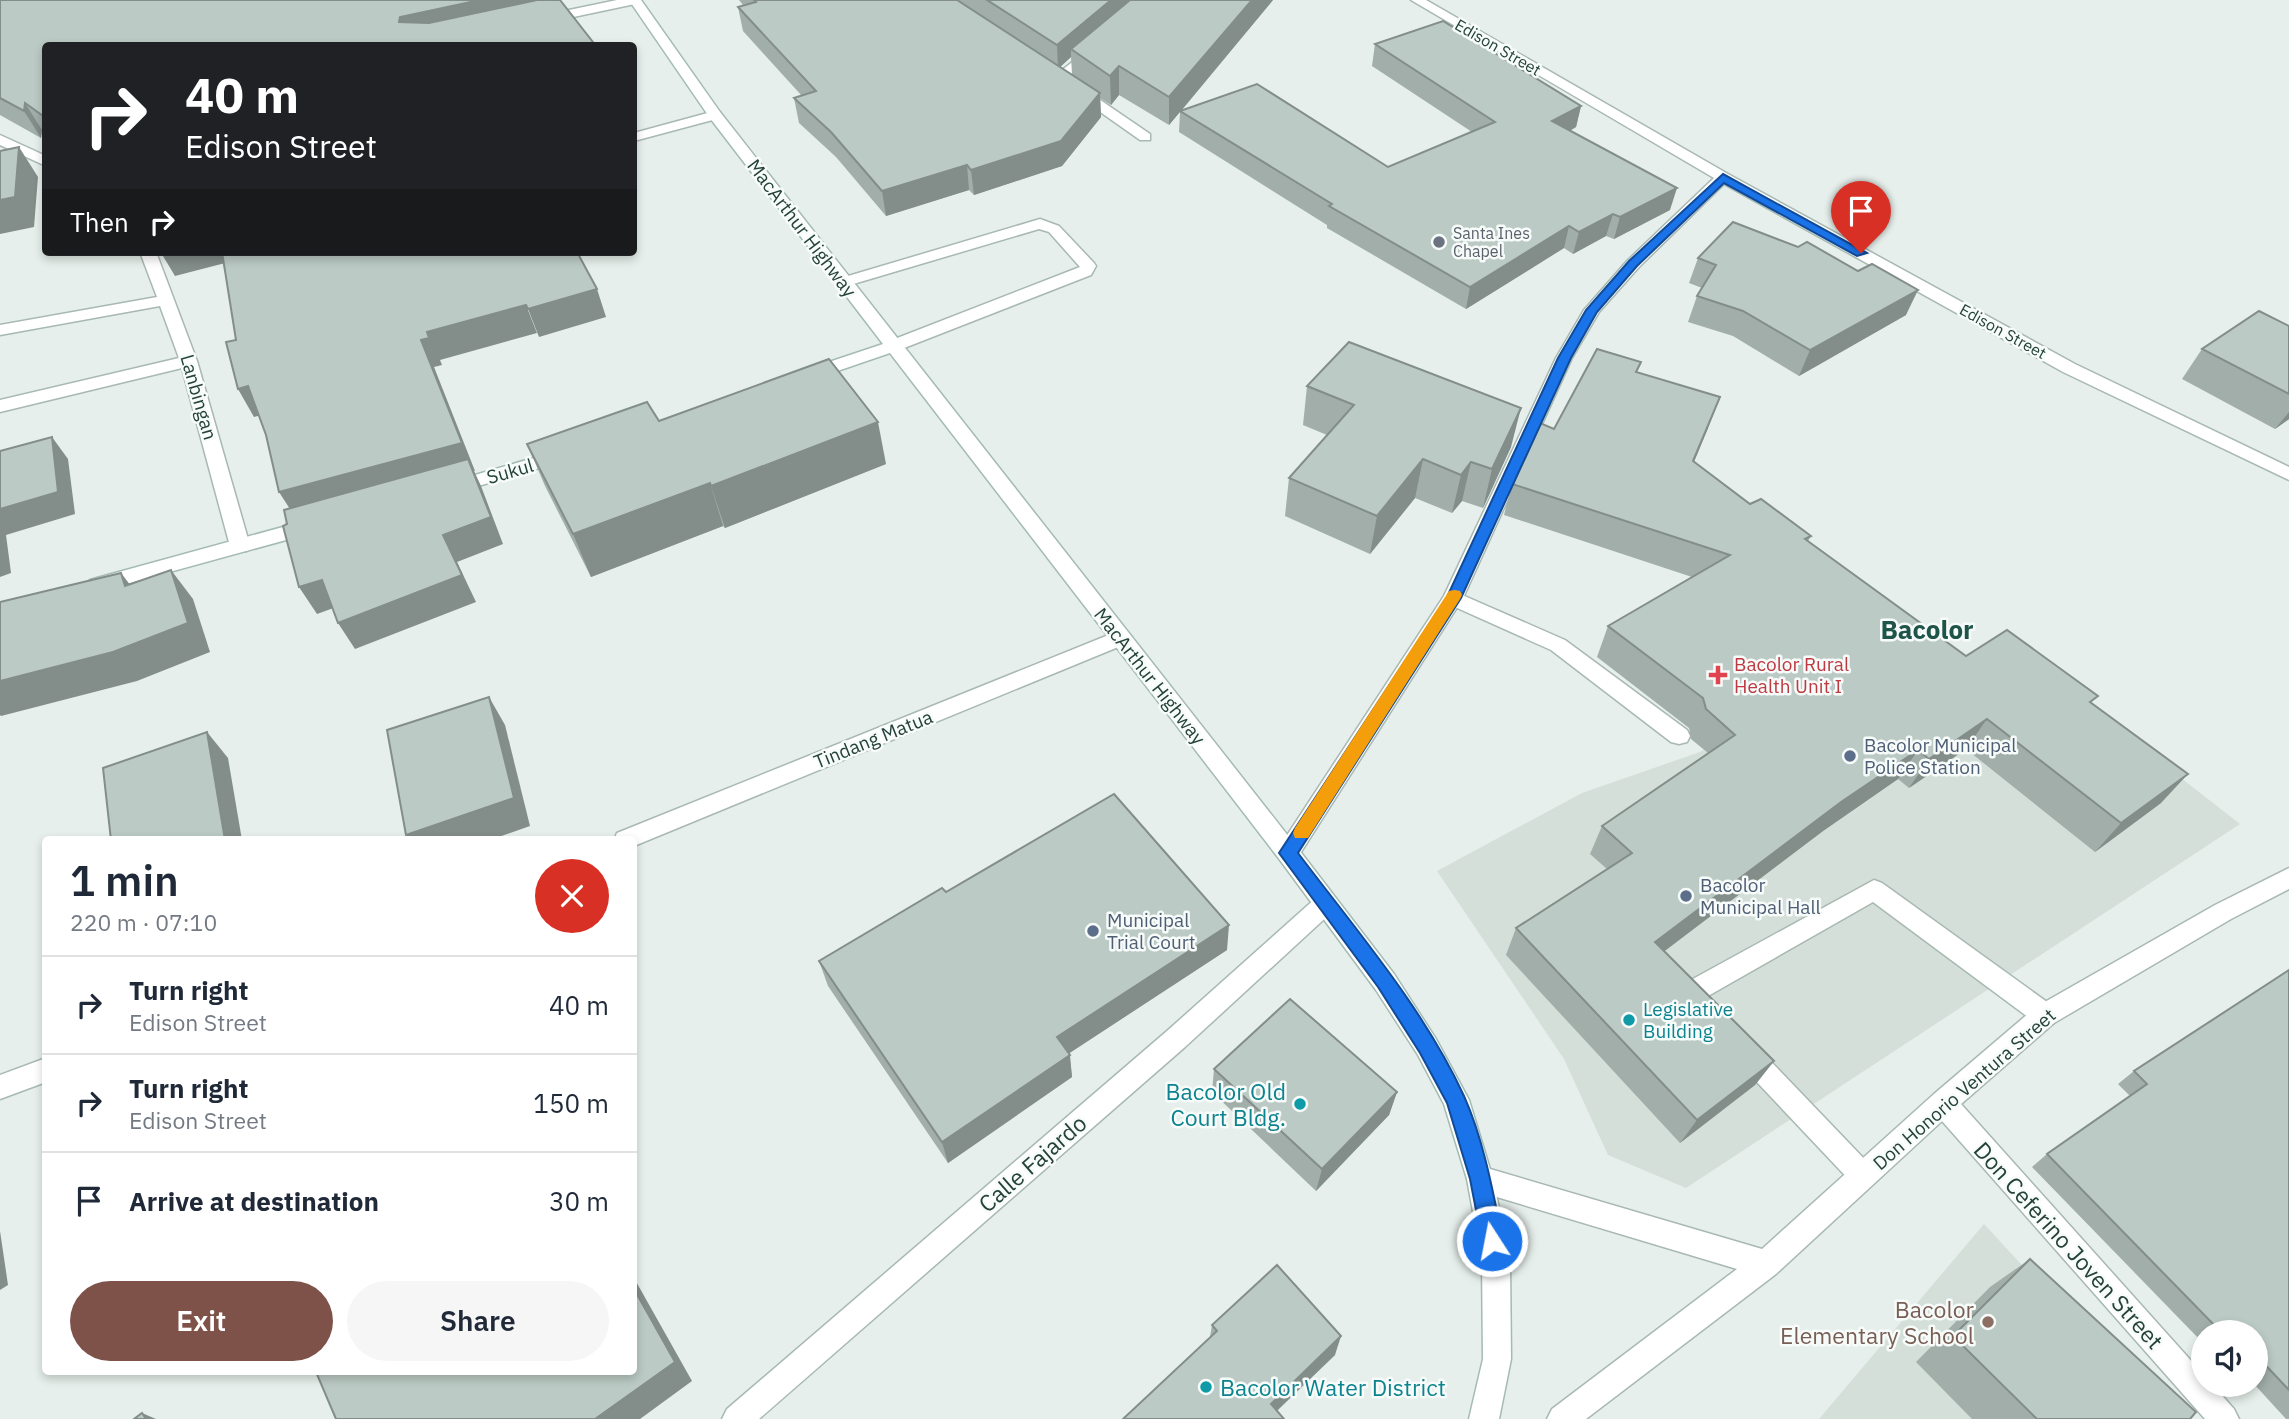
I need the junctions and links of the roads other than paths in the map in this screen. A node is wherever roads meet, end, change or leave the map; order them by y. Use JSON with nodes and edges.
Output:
{"nodes":[{"id":1,"x":635,"y":0,"type":"edge"},
{"id":2,"x":1417,"y":0,"type":"edge"},
{"id":3,"x":526,"y":23,"type":"edge"},
{"id":4,"x":1101,"y":44,"type":"edge"},
{"id":5,"x":715,"y":115,"type":"junction"},
{"id":6,"x":637,"y":136,"type":"edge"},
{"id":7,"x":1144,"y":136,"type":"dead end"},
{"id":8,"x":0,"y":139,"type":"edge"},
{"id":9,"x":18,"y":149,"type":"junction"},
{"id":10,"x":0,"y":154,"type":"edge"},
{"id":11,"x":42,"y":160,"type":"edge"},
{"id":12,"x":1723,"y":177,"type":"junction"},
{"id":13,"x":150,"y":256,"type":"edge"},
{"id":14,"x":844,"y":282,"type":"junction"},
{"id":15,"x":167,"y":300,"type":"junction"},
{"id":16,"x":0,"y":330,"type":"edge"},
{"id":17,"x":893,"y":346,"type":"junction"},
{"id":18,"x":189,"y":361,"type":"junction"},
{"id":19,"x":792,"y":381,"type":"edge"},
{"id":20,"x":0,"y":406,"type":"edge"},
{"id":21,"x":574,"y":452,"type":"edge"},
{"id":22,"x":2289,"y":474,"type":"edge"},
{"id":23,"x":430,"y":494,"type":"edge"},
{"id":24,"x":328,"y":522,"type":"edge"},
{"id":25,"x":240,"y":546,"type":"junction"},
{"id":26,"x":80,"y":589,"type":"edge"},
{"id":27,"x":1453,"y":598,"type":"junction"},
{"id":28,"x":1121,"y":638,"type":"junction"},
{"id":29,"x":1679,"y":736,"type":"dead end"},
{"id":30,"x":635,"y":836,"type":"edge"},
{"id":31,"x":1288,"y":853,"type":"junction"},
{"id":32,"x":2289,"y":878,"type":"edge"},
{"id":33,"x":1325,"y":904,"type":"junction"},
{"id":34,"x":2045,"y":1016,"type":"junction"},
{"id":35,"x":42,"y":1071,"type":"edge"},
{"id":36,"x":0,"y":1087,"type":"edge"},
{"id":37,"x":1943,"y":1103,"type":"junction"},
{"id":38,"x":1863,"y":1176,"type":"junction"},
{"id":39,"x":1480,"y":1179,"type":"junction"},
{"id":40,"x":1766,"y":1264,"type":"junction"},
{"id":41,"x":737,"y":1419,"type":"edge"},
{"id":42,"x":1484,"y":1419,"type":"edge"},
{"id":43,"x":1563,"y":1419,"type":"edge"},
{"id":44,"x":2224,"y":1419,"type":"edge"}],
"edges":[{"from":1,"to":3,"type":"street"},
{"from":1,"to":5,"type":"street","name":"MacArthur Highway"},
{"from":2,"to":12,"type":"street","name":"Edison Street"},
{"from":4,"to":7,"type":"street"},
{"from":5,"to":6,"type":"street"},
{"from":5,"to":14,"type":"street","name":"MacArthur Highway"},
{"from":8,"to":9,"type":"street"},
{"from":9,"to":10,"type":"street"},
{"from":9,"to":11,"type":"street"},
{"from":12,"to":22,"type":"street","name":"Edison Street"},
{"from":12,"to":27,"type":"street"},
{"from":13,"to":15,"type":"street","name":"Lanbingan"},
{"from":14,"to":17,"type":"street","name":"MacArthur Highway"},
{"from":14,"to":17,"type":"street"},
{"from":15,"to":16,"type":"street"},
{"from":15,"to":18,"type":"street","name":"Lanbingan"},
{"from":17,"to":19,"type":"street"},
{"from":17,"to":28,"type":"street","name":"MacArthur Highway"},
{"from":18,"to":20,"type":"street"},
{"from":18,"to":25,"type":"street","name":"Lanbingan"},
{"from":21,"to":23,"type":"street","name":"Sukul"},
{"from":24,"to":25,"type":"street"},
{"from":25,"to":26,"type":"street"},
{"from":27,"to":29,"type":"street"},
{"from":27,"to":31,"type":"street"},
{"from":28,"to":30,"type":"street","name":"Tindang Matua"},
{"from":28,"to":31,"type":"street","name":"MacArthur Highway"},
{"from":31,"to":33,"type":"street","name":"MacArthur Highway"},
{"from":32,"to":34,"type":"street","name":"Don Honorio Ventura Street"},
{"from":33,"to":39,"type":"street","name":"MacArthur Highway"},
{"from":33,"to":41,"type":"street","name":"Calle Fajardo"},
{"from":34,"to":37,"type":"street","name":"Don Honorio Ventura Street"},
{"from":34,"to":38,"type":"street"},
{"from":35,"to":36,"type":"street"},
{"from":37,"to":38,"type":"street","name":"Don Honorio Ventura Street"},
{"from":37,"to":44,"type":"street","name":"Don Ceferino Joven Street"},
{"from":38,"to":40,"type":"street","name":"Don Honorio Ventura Street"},
{"from":39,"to":40,"type":"street"},
{"from":39,"to":42,"type":"street","name":"MacArthur Highway"},
{"from":40,"to":43,"type":"street","name":"Don Honorio Ventura Street"}]}
